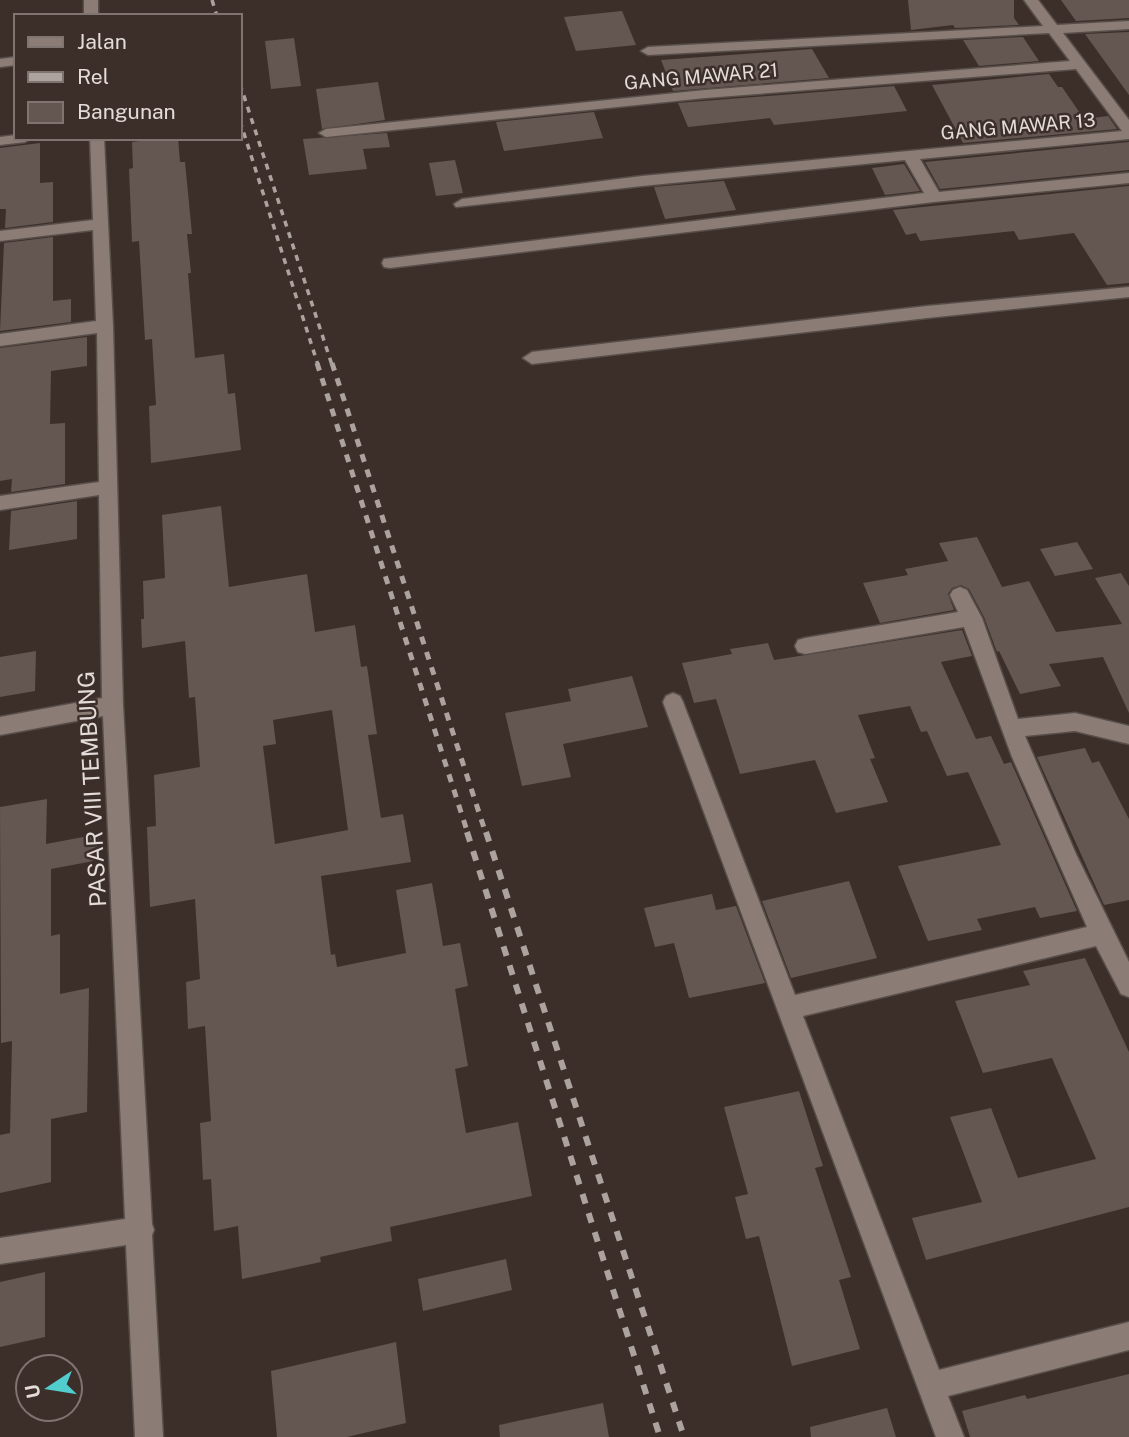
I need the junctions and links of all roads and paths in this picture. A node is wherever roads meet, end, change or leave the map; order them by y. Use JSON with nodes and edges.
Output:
{"nodes":[{"id":1,"x":1031,"y":0,"type":"edge"},
{"id":2,"x":1129,"y":24,"type":"edge"},
{"id":3,"x":1054,"y":30,"type":"junction"},
{"id":4,"x":648,"y":51,"type":"dead end"},
{"id":5,"x":1081,"y":64,"type":"junction"},
{"id":6,"x":1129,"y":132,"type":"edge"},
{"id":7,"x":326,"y":133,"type":"dead end"},
{"id":8,"x":97,"y":140,"type":"edge"},
{"id":9,"x":911,"y":155,"type":"junction"},
{"id":10,"x":1129,"y":178,"type":"edge"},
{"id":11,"x":934,"y":197,"type":"junction"},
{"id":12,"x":462,"y":204,"type":"dead end"},
{"id":13,"x":102,"y":223,"type":"junction"},
{"id":14,"x":0,"y":236,"type":"edge"},
{"id":15,"x":390,"y":263,"type":"dead end"},
{"id":16,"x":1129,"y":292,"type":"edge"},
{"id":17,"x":105,"y":326,"type":"junction"},
{"id":18,"x":0,"y":340,"type":"edge"},
{"id":19,"x":532,"y":358,"type":"dead end"},
{"id":20,"x":109,"y":487,"type":"junction"},
{"id":21,"x":0,"y":503,"type":"edge"},
{"id":22,"x":960,"y":595,"type":"dead end"},
{"id":23,"x":972,"y":618,"type":"junction"},
{"id":24,"x":805,"y":646,"type":"dead end"},
{"id":25,"x":673,"y":702,"type":"dead end"},
{"id":26,"x":113,"y":705,"type":"junction"},
{"id":27,"x":0,"y":726,"type":"edge"},
{"id":28,"x":1011,"y":729,"type":"junction"},
{"id":29,"x":1129,"y":735,"type":"edge"},
{"id":30,"x":1101,"y":934,"type":"junction"},
{"id":31,"x":1129,"y":986,"type":"edge"},
{"id":32,"x":788,"y":1008,"type":"junction"},
{"id":33,"x":141,"y":1230,"type":"junction"},
{"id":34,"x":0,"y":1251,"type":"edge"},
{"id":35,"x":1129,"y":1336,"type":"edge"},
{"id":36,"x":930,"y":1386,"type":"junction"},
{"id":37,"x":149,"y":1437,"type":"edge"},
{"id":38,"x":950,"y":1437,"type":"edge"}],
"edges":[{"from":1,"to":3,"type":"street"},
{"from":2,"to":3,"type":"street"},
{"from":3,"to":4,"type":"street"},
{"from":3,"to":5,"type":"street"},
{"from":5,"to":6,"type":"street"},
{"from":5,"to":7,"type":"street","name":"GANG MAWAR 21"},
{"from":6,"to":9,"type":"street","name":"GANG MAWAR 13"},
{"from":8,"to":13,"type":"street","name":"PASAR VIII TEMBUNG"},
{"from":9,"to":11,"type":"street"},
{"from":9,"to":12,"type":"street","name":"GANG MAWAR 13"},
{"from":10,"to":11,"type":"street"},
{"from":11,"to":15,"type":"street"},
{"from":13,"to":14,"type":"street"},
{"from":13,"to":17,"type":"street","name":"PASAR VIII TEMBUNG"},
{"from":16,"to":19,"type":"street"},
{"from":17,"to":18,"type":"street"},
{"from":17,"to":20,"type":"street","name":"PASAR VIII TEMBUNG"},
{"from":20,"to":21,"type":"street"},
{"from":20,"to":26,"type":"street","name":"PASAR VIII TEMBUNG"},
{"from":22,"to":23,"type":"street"},
{"from":23,"to":24,"type":"street"},
{"from":23,"to":28,"type":"street"},
{"from":25,"to":32,"type":"street"},
{"from":26,"to":27,"type":"street"},
{"from":26,"to":33,"type":"street","name":"PASAR VIII TEMBUNG"},
{"from":28,"to":29,"type":"street"},
{"from":28,"to":30,"type":"street"},
{"from":30,"to":31,"type":"street"},
{"from":30,"to":32,"type":"street"},
{"from":32,"to":36,"type":"street"},
{"from":33,"to":34,"type":"street"},
{"from":33,"to":37,"type":"street","name":"PASAR VIII TEMBUNG"},
{"from":35,"to":36,"type":"street"},
{"from":36,"to":38,"type":"street"}]}
